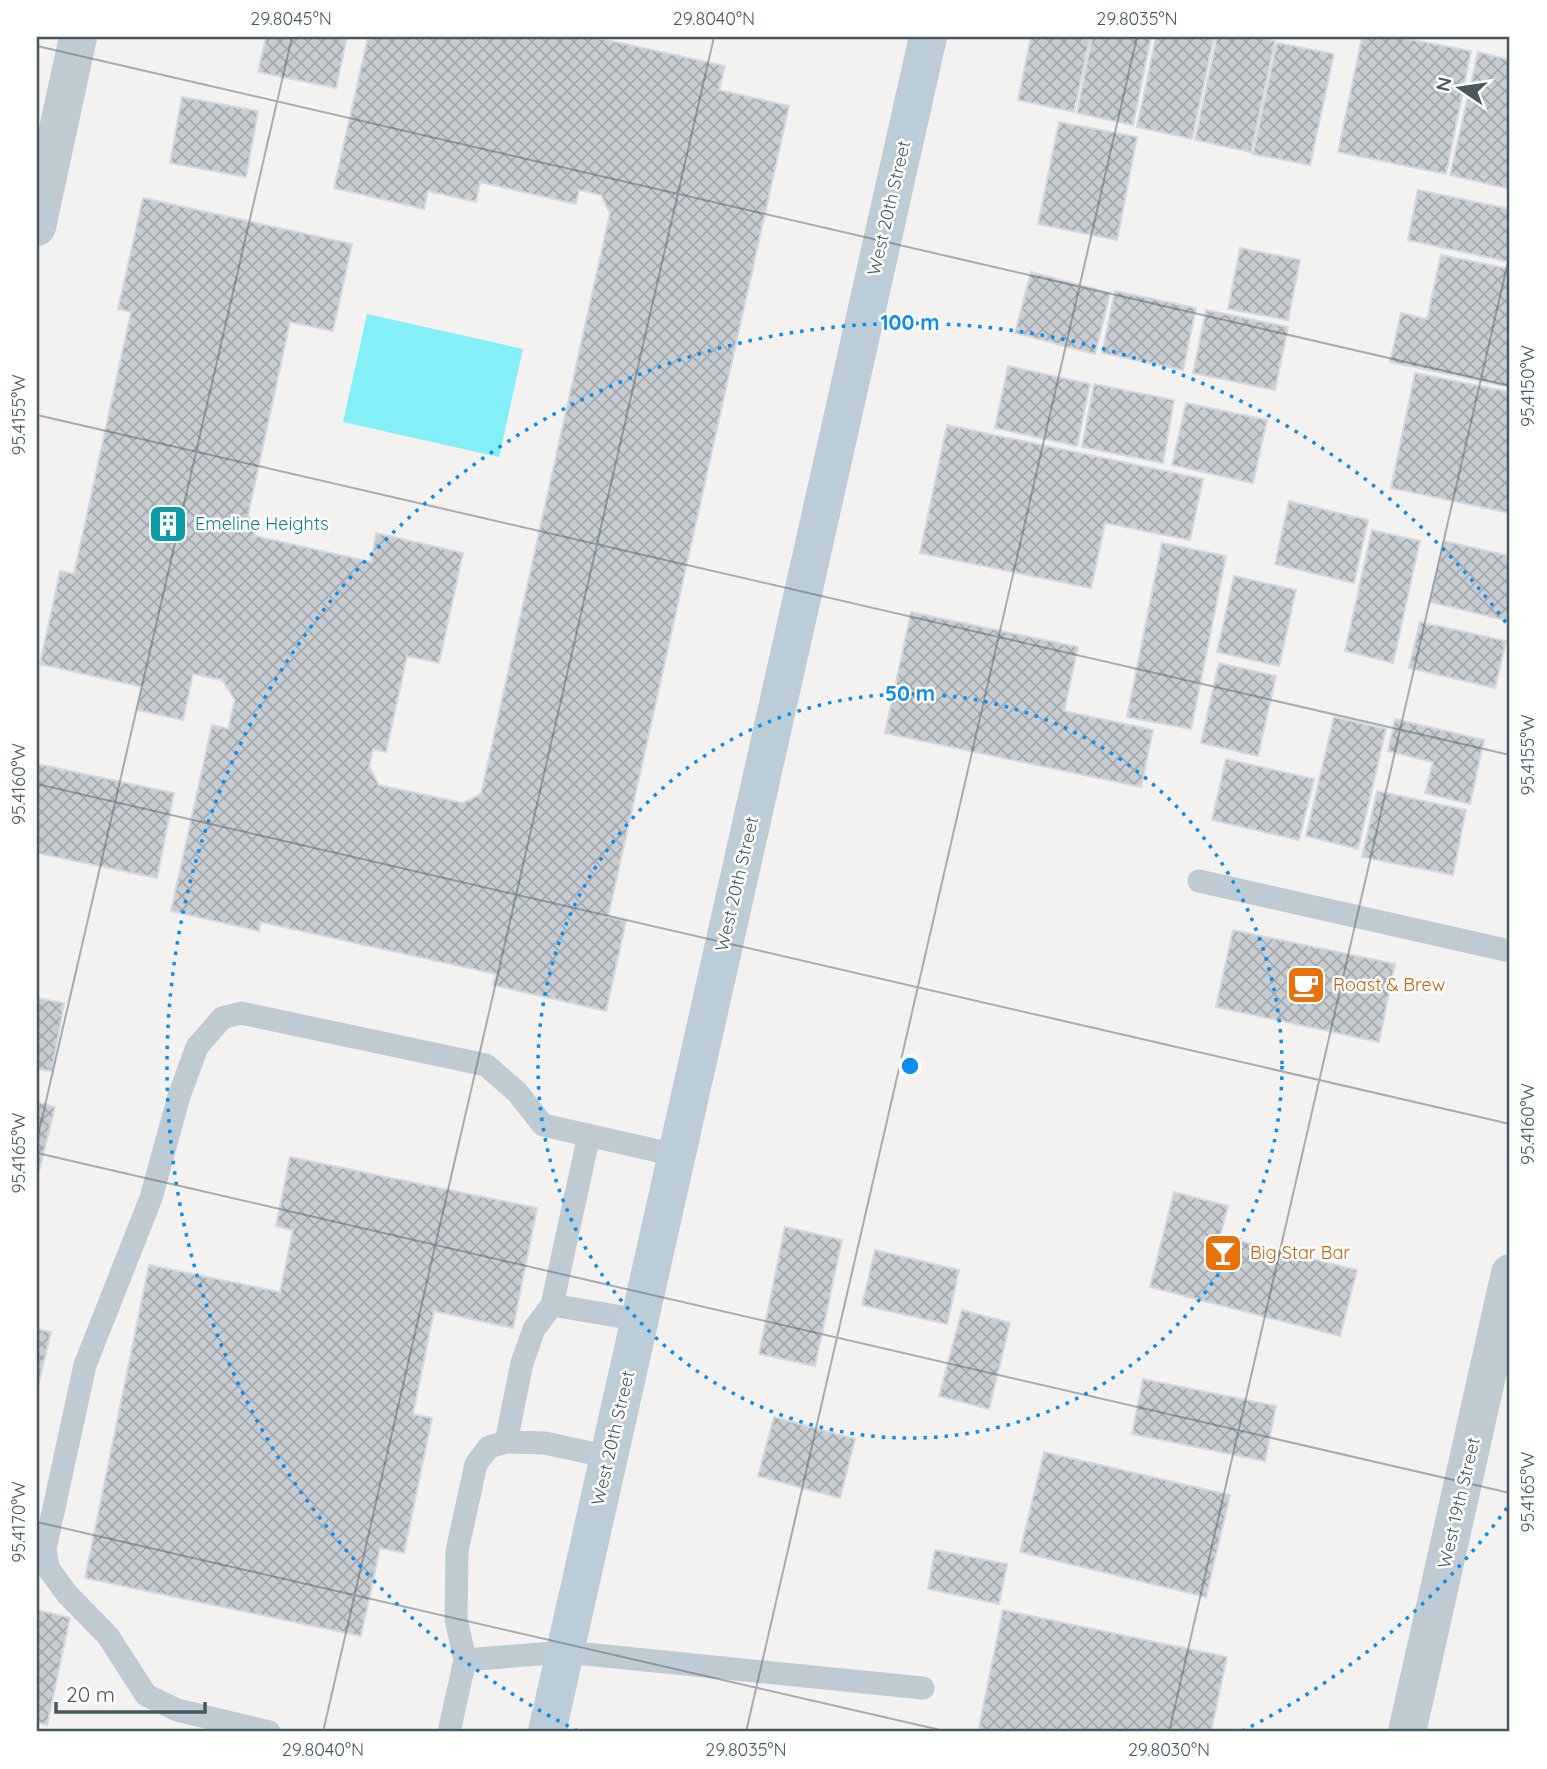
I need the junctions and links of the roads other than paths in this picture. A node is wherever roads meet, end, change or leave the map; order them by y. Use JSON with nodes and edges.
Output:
{"nodes":[{"id":1,"x":78,"y":37,"type":"edge"},
{"id":2,"x":928,"y":37,"type":"edge"},
{"id":3,"x":37,"y":227,"type":"edge"},
{"id":4,"x":1199,"y":881,"type":"dead end"},
{"id":5,"x":1510,"y":951,"type":"edge"},
{"id":6,"x":589,"y":1135,"type":"junction"},
{"id":7,"x":676,"y":1155,"type":"junction"},
{"id":8,"x":1510,"y":1273,"type":"edge"},
{"id":9,"x":552,"y":1305,"type":"junction"},
{"id":10,"x":640,"y":1320,"type":"junction"},
{"id":11,"x":506,"y":1442,"type":"junction"},
{"id":12,"x":609,"y":1457,"type":"junction"},
{"id":13,"x":565,"y":1652,"type":"junction"},
{"id":14,"x":465,"y":1660,"type":"junction"},
{"id":15,"x":923,"y":1688,"type":"dead end"},
{"id":16,"x":269,"y":1732,"type":"edge"},
{"id":17,"x":449,"y":1732,"type":"edge"},
{"id":18,"x":547,"y":1732,"type":"edge"},
{"id":19,"x":1407,"y":1732,"type":"edge"}],
"edges":[{"from":1,"to":3,"type":"street"},
{"from":2,"to":7,"type":"main road","name":"West 20th Street"},
{"from":4,"to":5,"type":"lane"},
{"from":6,"to":7,"type":"lane"},
{"from":6,"to":9,"type":"lane"},
{"from":6,"to":16,"type":"lane"},
{"from":7,"to":10,"type":"main road","name":"West 20th Street"},
{"from":8,"to":19,"type":"street","name":"West 19th Street"},
{"from":9,"to":10,"type":"lane"},
{"from":9,"to":11,"type":"lane"},
{"from":10,"to":12,"type":"main road","name":"West 20th Street"},
{"from":11,"to":12,"type":"lane"},
{"from":11,"to":14,"type":"lane"},
{"from":12,"to":13,"type":"main road","name":"West 20th Street"},
{"from":13,"to":14,"type":"lane"},
{"from":13,"to":15,"type":"lane"},
{"from":13,"to":18,"type":"main road","name":"West 20th Street"},
{"from":14,"to":17,"type":"lane"}]}
